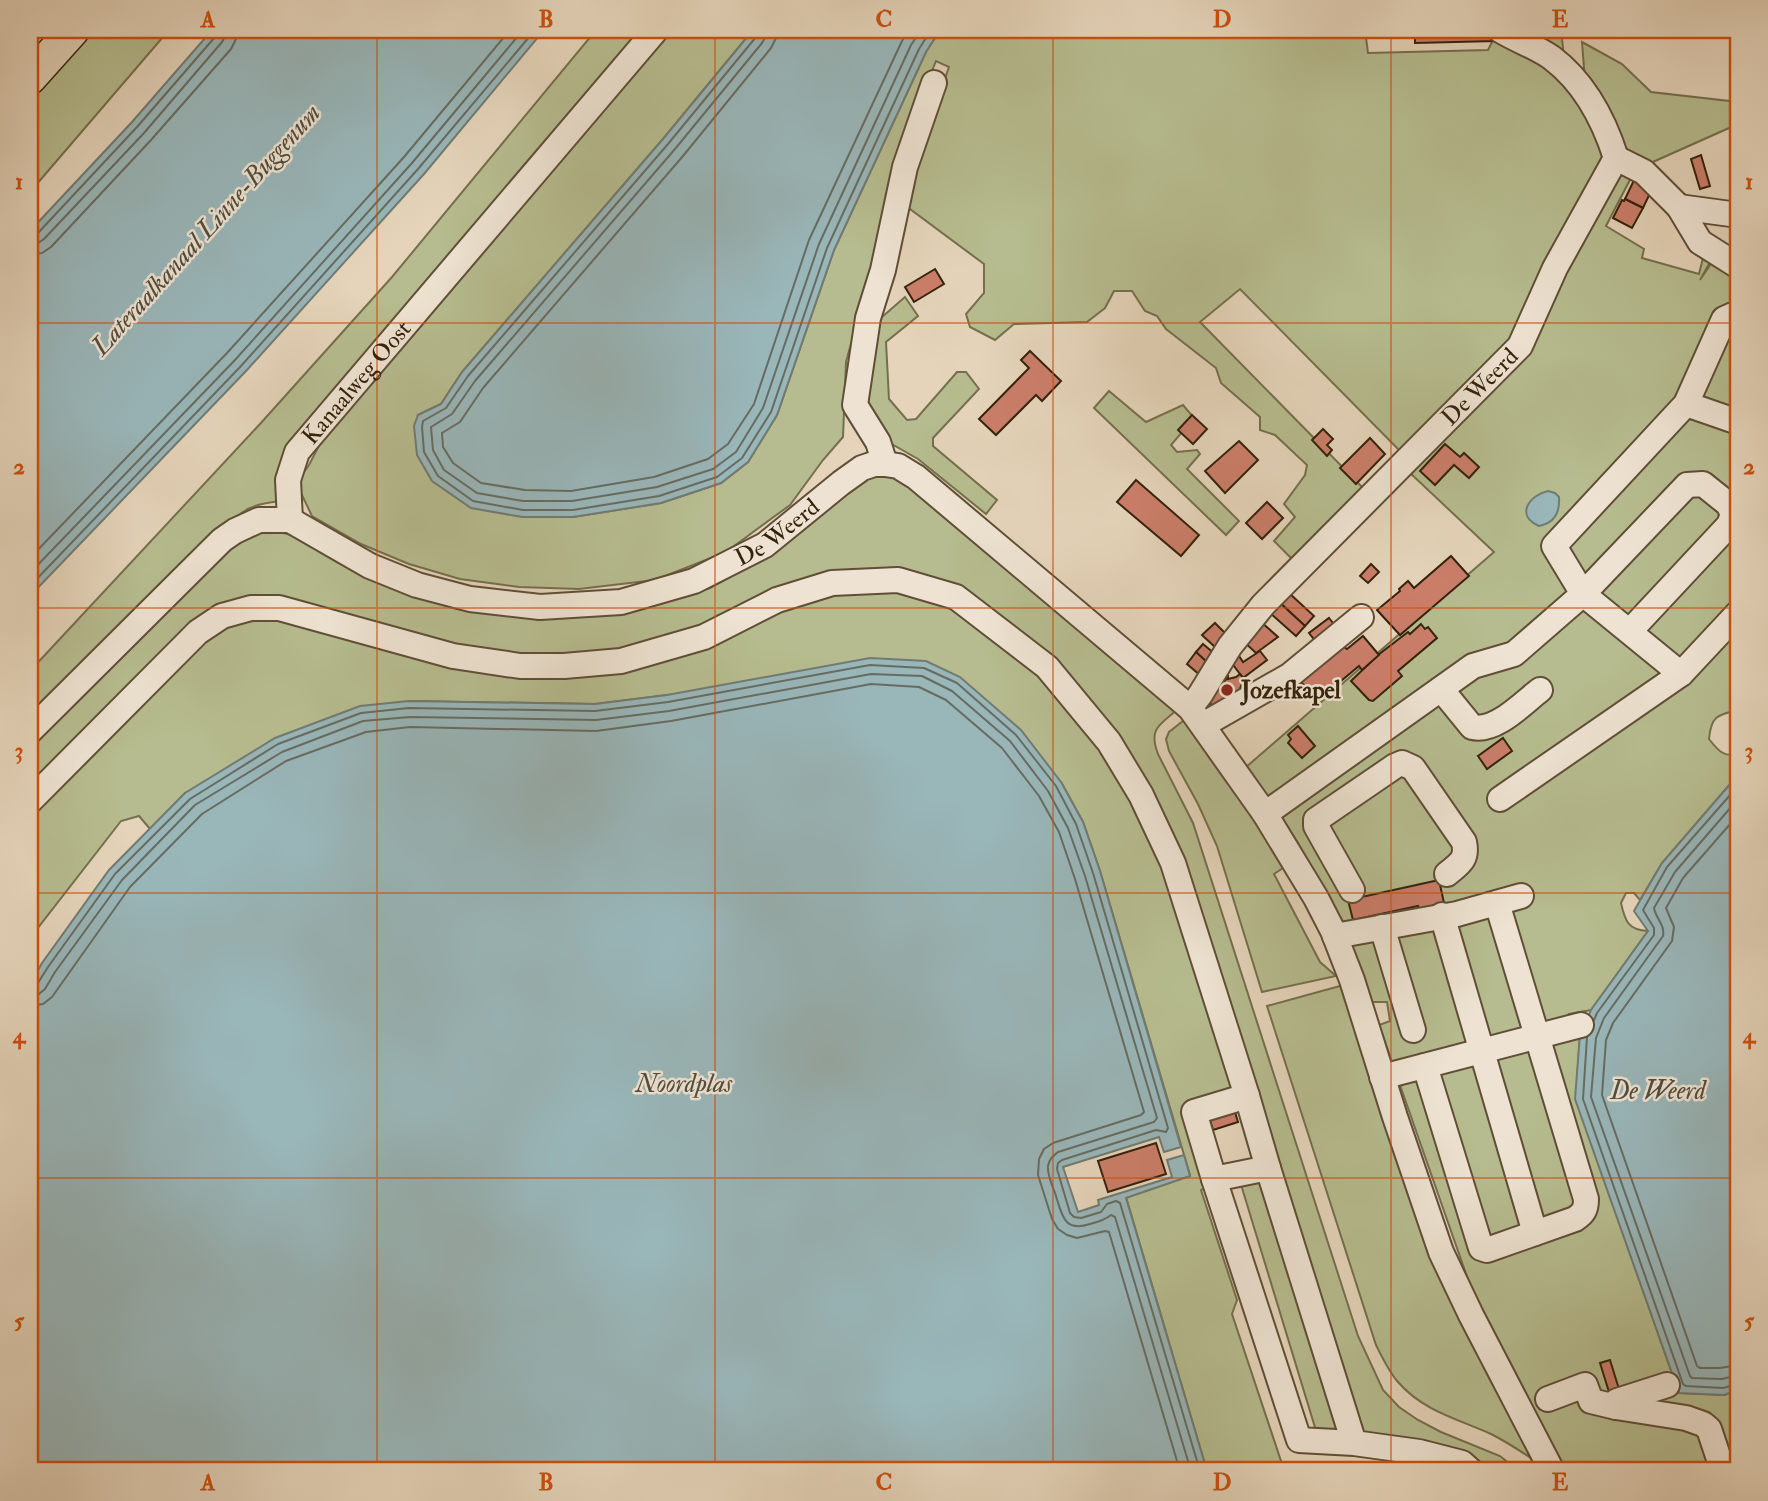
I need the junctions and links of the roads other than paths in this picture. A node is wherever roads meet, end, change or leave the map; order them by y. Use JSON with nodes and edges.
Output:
{"nodes":[{"id":1,"x":74,"y":30,"type":"edge"},
{"id":2,"x":656,"y":30,"type":"edge"},
{"id":3,"x":1500,"y":30,"type":"edge"},
{"id":4,"x":30,"y":78,"type":"edge"},
{"id":5,"x":934,"y":83,"type":"dead end"},
{"id":6,"x":1616,"y":158,"type":"junction"},
{"id":7,"x":1679,"y":207,"type":"junction"},
{"id":8,"x":1738,"y":215,"type":"edge"},
{"id":9,"x":1738,"y":266,"type":"edge"},
{"id":10,"x":1738,"y":316,"type":"edge"},
{"id":11,"x":1686,"y":404,"type":"junction"},
{"id":12,"x":1738,"y":422,"type":"edge"},
{"id":13,"x":885,"y":464,"type":"junction"},
{"id":14,"x":290,"y":520,"type":"junction"},
{"id":15,"x":1583,"y":594,"type":"junction"},
{"id":16,"x":1738,"y":613,"type":"edge"},
{"id":17,"x":1361,"y":617,"type":"dead end"},
{"id":18,"x":1630,"y":631,"type":"junction"},
{"id":19,"x":1681,"y":674,"type":"junction"},
{"id":20,"x":1441,"y":689,"type":"junction"},
{"id":21,"x":1540,"y":690,"type":"dead end"},
{"id":22,"x":1196,"y":716,"type":"junction"},
{"id":23,"x":30,"y":732,"type":"edge"},
{"id":24,"x":1500,"y":799,"type":"dead end"},
{"id":25,"x":30,"y":801,"type":"edge"},
{"id":26,"x":1265,"y":814,"type":"junction"},
{"id":27,"x":1447,"y":874,"type":"dead end"},
{"id":28,"x":1352,"y":890,"type":"dead end"},
{"id":29,"x":1521,"y":896,"type":"dead end"},
{"id":30,"x":1497,"y":903,"type":"junction"},
{"id":31,"x":1442,"y":915,"type":"junction"},
{"id":32,"x":1382,"y":927,"type":"junction"},
{"id":33,"x":1335,"y":936,"type":"junction"},
{"id":34,"x":1581,"y":1025,"type":"dead end"},
{"id":35,"x":1413,"y":1030,"type":"dead end"},
{"id":36,"x":1538,"y":1036,"type":"junction"},
{"id":37,"x":1481,"y":1051,"type":"junction"},
{"id":38,"x":1425,"y":1066,"type":"junction"},
{"id":39,"x":1382,"y":1077,"type":"junction"},
{"id":40,"x":1247,"y":1096,"type":"junction"},
{"id":41,"x":1268,"y":1168,"type":"junction"},
{"id":42,"x":1214,"y":1180,"type":"junction"},
{"id":43,"x":1535,"y":1233,"type":"junction"},
{"id":44,"x":1667,"y":1385,"type":"dead end"},
{"id":45,"x":1548,"y":1399,"type":"dead end"},
{"id":46,"x":1616,"y":1407,"type":"junction"},
{"id":47,"x":1354,"y":1443,"type":"junction"},
{"id":48,"x":1471,"y":1471,"type":"edge"},
{"id":49,"x":1552,"y":1471,"type":"edge"},
{"id":50,"x":1723,"y":1471,"type":"edge"}],
"edges":[{"from":1,"to":4,"type":"main road"},
{"from":2,"to":14,"type":"street","name":"Kanaalweg Oost"},
{"from":3,"to":6,"type":"street"},
{"from":5,"to":13,"type":"street"},
{"from":6,"to":7,"type":"street"},
{"from":6,"to":22,"type":"street","name":"De Weerd"},
{"from":7,"to":8,"type":"street"},
{"from":7,"to":9,"type":"street"},
{"from":10,"to":11,"type":"street"},
{"from":11,"to":12,"type":"street"},
{"from":11,"to":15,"type":"street"},
{"from":13,"to":14,"type":"street","name":"De Weerd"},
{"from":13,"to":22,"type":"street"},
{"from":14,"to":23,"type":"street"},
{"from":15,"to":18,"type":"street"},
{"from":15,"to":18,"type":"street"},
{"from":15,"to":20,"type":"street"},
{"from":16,"to":19,"type":"street"},
{"from":17,"to":22,"type":"street"},
{"from":18,"to":19,"type":"street"},
{"from":19,"to":24,"type":"street"},
{"from":20,"to":21,"type":"street"},
{"from":20,"to":26,"type":"street"},
{"from":22,"to":26,"type":"street"},
{"from":25,"to":40,"type":"street"},
{"from":26,"to":33,"type":"street"},
{"from":27,"to":28,"type":"street"},
{"from":29,"to":30,"type":"street"},
{"from":30,"to":31,"type":"street"},
{"from":30,"to":36,"type":"street"},
{"from":31,"to":32,"type":"street"},
{"from":31,"to":37,"type":"street"},
{"from":32,"to":33,"type":"street"},
{"from":32,"to":35,"type":"street"},
{"from":33,"to":39,"type":"street"},
{"from":34,"to":36,"type":"street"},
{"from":36,"to":37,"type":"street"},
{"from":36,"to":43,"type":"street"},
{"from":37,"to":38,"type":"street"},
{"from":37,"to":43,"type":"street"},
{"from":38,"to":39,"type":"street"},
{"from":38,"to":43,"type":"street"},
{"from":39,"to":49,"type":"street"},
{"from":40,"to":41,"type":"street"},
{"from":40,"to":42,"type":"street"},
{"from":41,"to":42,"type":"street"},
{"from":41,"to":47,"type":"street"},
{"from":42,"to":47,"type":"street"},
{"from":44,"to":46,"type":"street"},
{"from":45,"to":46,"type":"street"},
{"from":46,"to":50,"type":"street"},
{"from":47,"to":48,"type":"street"}]}
